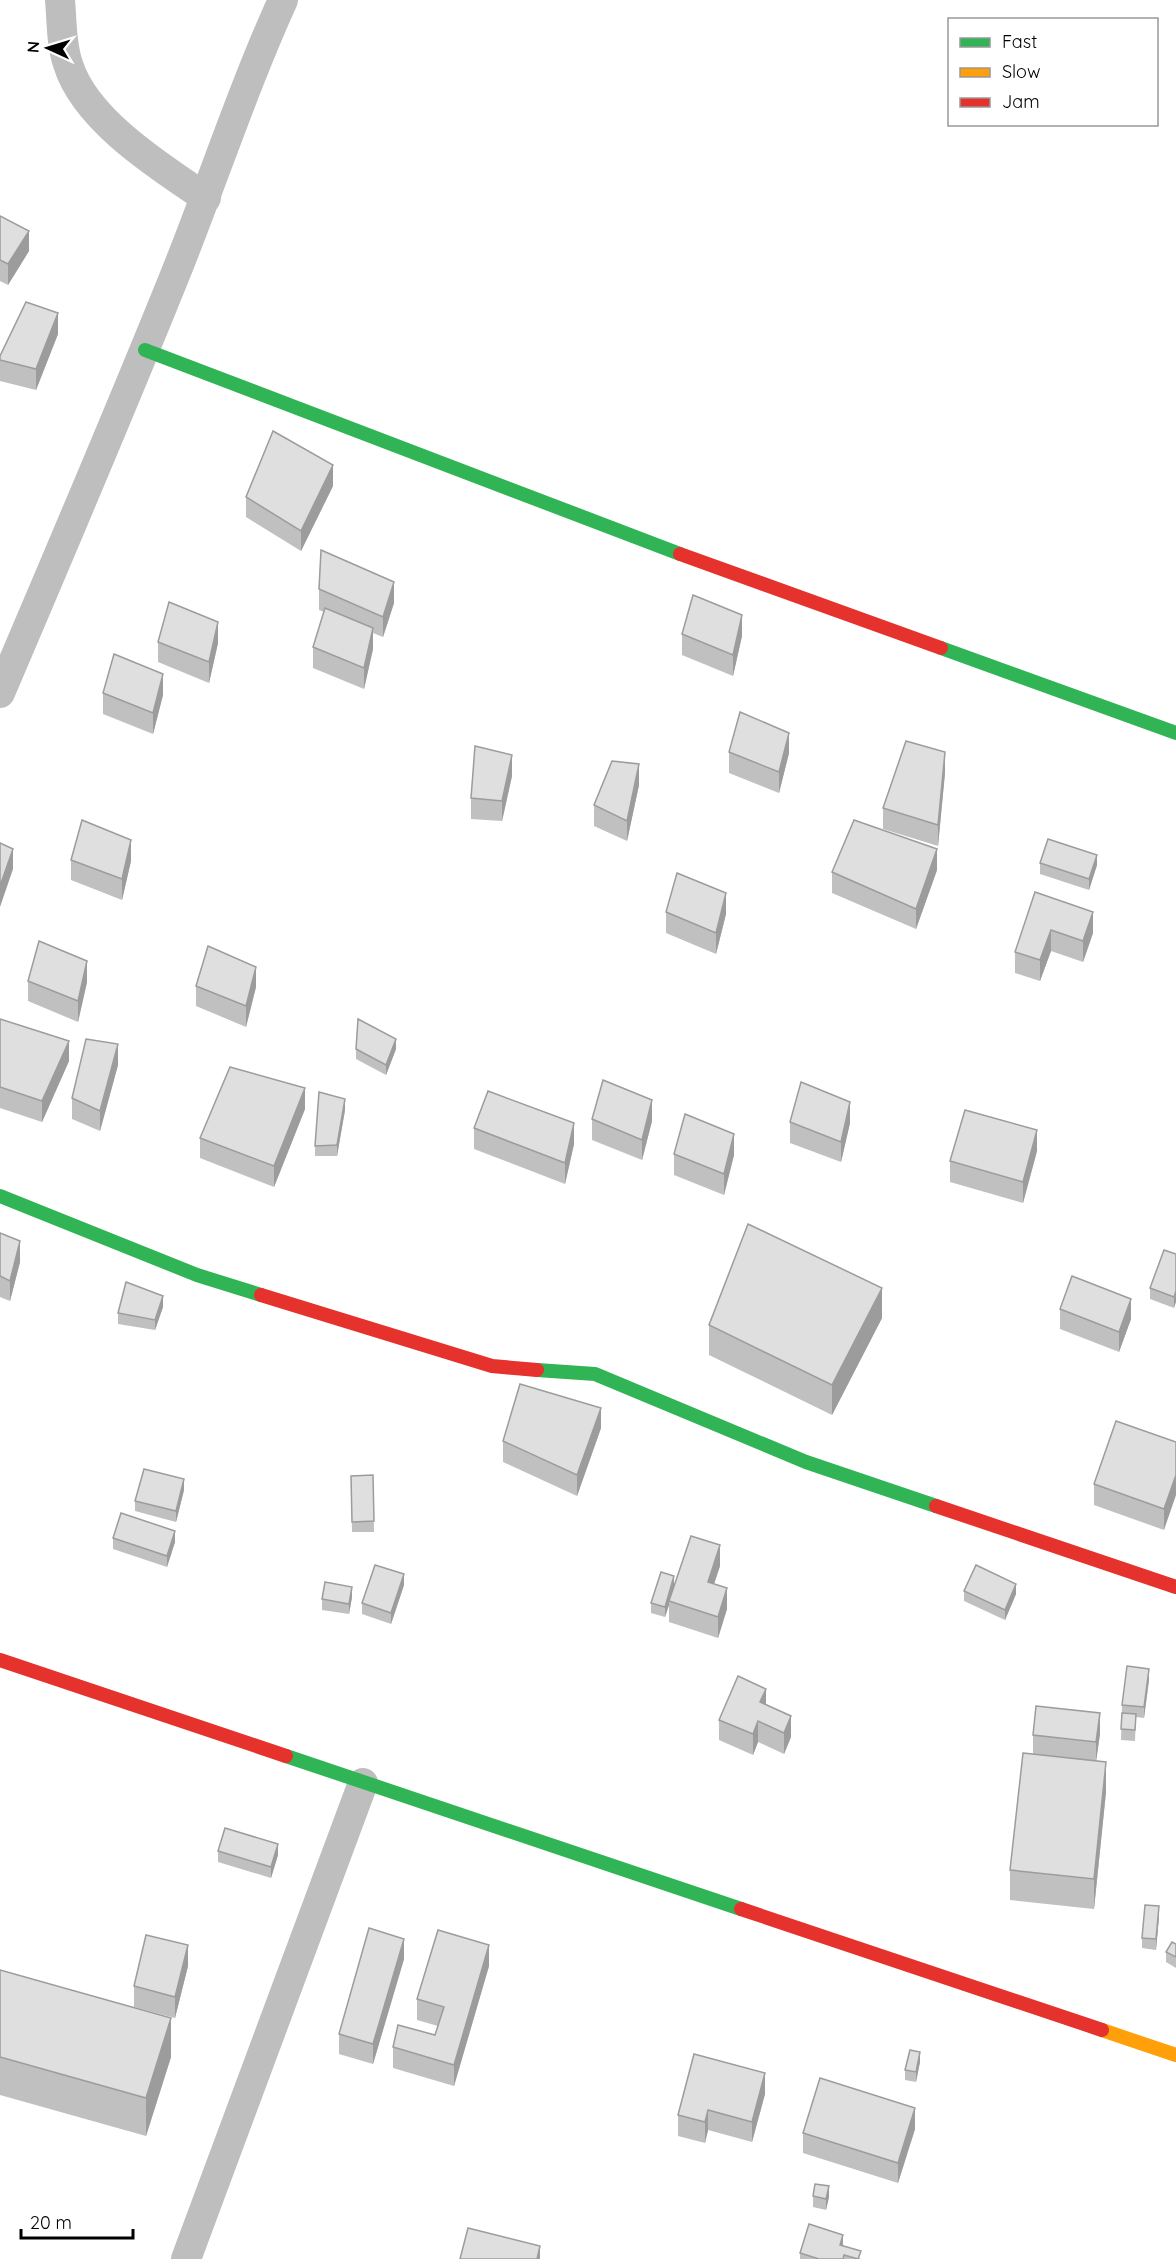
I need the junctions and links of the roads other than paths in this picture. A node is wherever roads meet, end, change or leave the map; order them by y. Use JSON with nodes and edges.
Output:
{"nodes":[{"id":1,"x":60,"y":0,"type":"edge"},
{"id":2,"x":283,"y":0,"type":"edge"},
{"id":3,"x":206,"y":198,"type":"junction"},
{"id":4,"x":145,"y":350,"type":"junction"},
{"id":5,"x":0,"y":693,"type":"edge"},
{"id":6,"x":1176,"y":733,"type":"edge"},
{"id":7,"x":0,"y":1196,"type":"edge"},
{"id":8,"x":1176,"y":1587,"type":"edge"},
{"id":9,"x":0,"y":1660,"type":"edge"},
{"id":10,"x":363,"y":1783,"type":"junction"},
{"id":11,"x":1176,"y":2055,"type":"edge"},
{"id":12,"x":186,"y":2259,"type":"edge"}],
"edges":[{"from":1,"to":3,"type":"street"},
{"from":2,"to":3,"type":"street"},
{"from":3,"to":4,"type":"street"},
{"from":4,"to":5,"type":"street"},
{"from":4,"to":6,"type":"street"},
{"from":7,"to":8,"type":"street"},
{"from":9,"to":10,"type":"street"},
{"from":10,"to":11,"type":"street"},
{"from":10,"to":12,"type":"street"}]}
